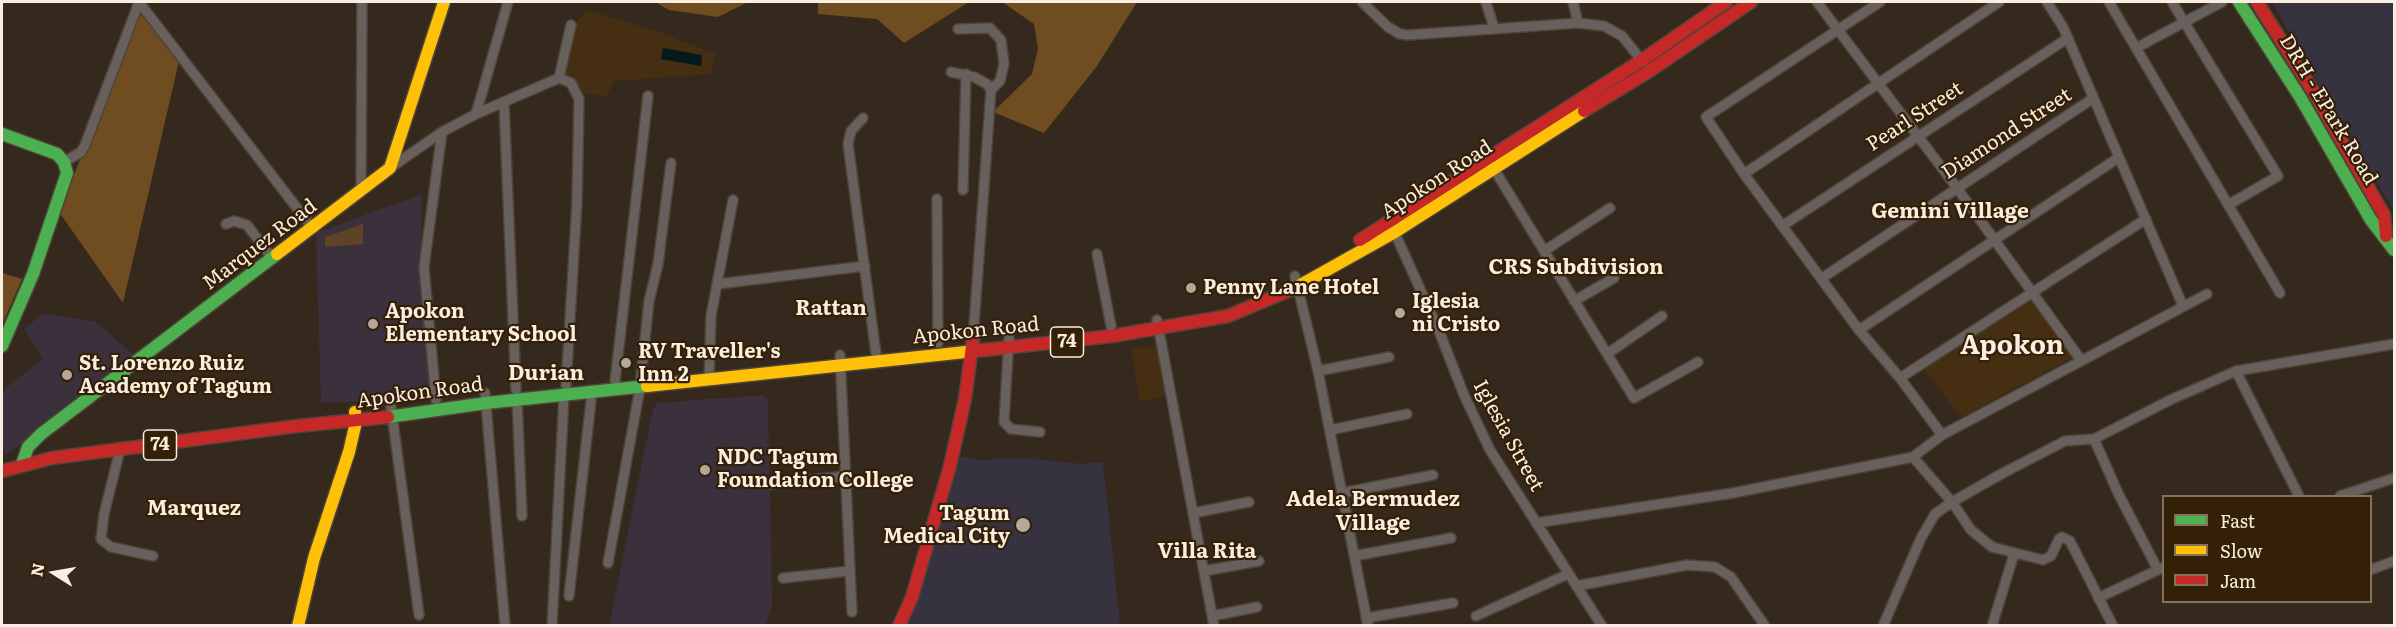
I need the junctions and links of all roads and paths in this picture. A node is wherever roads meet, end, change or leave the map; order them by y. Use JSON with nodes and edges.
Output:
{"nodes":[{"id":1,"x":139,"y":2,"type":"edge"},
{"id":2,"x":362,"y":2,"type":"edge"},
{"id":3,"x":444,"y":2,"type":"edge"},
{"id":4,"x":508,"y":2,"type":"edge"},
{"id":5,"x":1362,"y":2,"type":"edge"},
{"id":6,"x":1486,"y":2,"type":"edge"},
{"id":7,"x":1573,"y":2,"type":"edge"},
{"id":8,"x":1726,"y":2,"type":"edge"},
{"id":9,"x":1749,"y":2,"type":"edge"},
{"id":10,"x":1817,"y":2,"type":"edge"},
{"id":11,"x":1880,"y":2,"type":"edge"},
{"id":12,"x":1999,"y":2,"type":"edge"},
{"id":13,"x":2047,"y":2,"type":"edge"},
{"id":14,"x":2109,"y":2,"type":"edge"},
{"id":15,"x":2172,"y":2,"type":"edge"},
{"id":16,"x":2222,"y":2,"type":"edge"},
{"id":17,"x":2239,"y":2,"type":"edge"},
{"id":18,"x":2257,"y":2,"type":"edge"},
{"id":19,"x":2185,"y":21,"type":"junction"},
{"id":20,"x":1578,"y":23,"type":"junction"},
{"id":21,"x":571,"y":25,"type":"dead end"},
{"id":22,"x":958,"y":28,"type":"dead end"},
{"id":23,"x":1494,"y":28,"type":"junction"},
{"id":24,"x":1838,"y":29,"type":"junction"},
{"id":25,"x":2068,"y":38,"type":"junction"},
{"id":26,"x":2136,"y":48,"type":"junction"},
{"id":27,"x":1642,"y":60,"type":"junction"},
{"id":28,"x":951,"y":72,"type":"dead end"},
{"id":29,"x":1648,"y":72,"type":"junction"},
{"id":30,"x":966,"y":74,"type":"junction"},
{"id":31,"x":559,"y":78,"type":"junction"},
{"id":32,"x":1879,"y":83,"type":"junction"},
{"id":33,"x":991,"y":90,"type":"junction"},
{"id":34,"x":648,"y":96,"type":"dead end"},
{"id":35,"x":2092,"y":99,"type":"junction"},
{"id":36,"x":504,"y":102,"type":"junction"},
{"id":37,"x":476,"y":114,"type":"junction"},
{"id":38,"x":863,"y":118,"type":"dead end"},
{"id":39,"x":442,"y":132,"type":"junction"},
{"id":40,"x":2,"y":134,"type":"edge"},
{"id":41,"x":1918,"y":136,"type":"junction"},
{"id":42,"x":2118,"y":158,"type":"junction"},
{"id":43,"x":64,"y":162,"type":"junction"},
{"id":44,"x":1490,"y":162,"type":"junction"},
{"id":45,"x":671,"y":163,"type":"dead end"},
{"id":46,"x":390,"y":168,"type":"junction"},
{"id":47,"x":1744,"y":174,"type":"junction"},
{"id":48,"x":1957,"y":188,"type":"junction"},
{"id":49,"x":963,"y":190,"type":"dead end"},
{"id":50,"x":361,"y":192,"type":"junction"},
{"id":51,"x":937,"y":199,"type":"dead end"},
{"id":52,"x":733,"y":201,"type":"dead end"},
{"id":53,"x":2228,"y":205,"type":"junction"},
{"id":54,"x":1610,"y":208,"type":"dead end"},
{"id":55,"x":2145,"y":219,"type":"junction"},
{"id":56,"x":226,"y":224,"type":"dead end"},
{"id":57,"x":1392,"y":226,"type":"junction"},
{"id":58,"x":1782,"y":226,"type":"junction"},
{"id":59,"x":313,"y":229,"type":"junction"},
{"id":60,"x":2386,"y":236,"type":"junction"},
{"id":61,"x":1996,"y":241,"type":"junction"},
{"id":62,"x":1544,"y":250,"type":"junction"},
{"id":63,"x":2394,"y":250,"type":"edge"},
{"id":64,"x":1097,"y":254,"type":"dead end"},
{"id":65,"x":273,"y":259,"type":"junction"},
{"id":66,"x":865,"y":266,"type":"junction"},
{"id":67,"x":1614,"y":278,"type":"dead end"},
{"id":68,"x":1822,"y":278,"type":"junction"},
{"id":69,"x":1297,"y":281,"type":"junction"},
{"id":70,"x":718,"y":284,"type":"junction"},
{"id":71,"x":2031,"y":292,"type":"junction"},
{"id":72,"x":2280,"y":293,"type":"dead end"},
{"id":73,"x":2206,"y":294,"type":"dead end"},
{"id":74,"x":1574,"y":301,"type":"junction"},
{"id":75,"x":2183,"y":306,"type":"junction"},
{"id":76,"x":1662,"y":316,"type":"dead end"},
{"id":77,"x":1158,"y":324,"type":"junction"},
{"id":78,"x":1111,"y":326,"type":"junction"},
{"id":79,"x":1859,"y":330,"type":"junction"},
{"id":80,"x":938,"y":343,"type":"junction"},
{"id":81,"x":1009,"y":343,"type":"junction"},
{"id":82,"x":2394,"y":344,"type":"edge"},
{"id":83,"x":972,"y":345,"type":"junction"},
{"id":84,"x":2,"y":346,"type":"edge"},
{"id":85,"x":1607,"y":354,"type":"junction"},
{"id":86,"x":876,"y":356,"type":"junction"},
{"id":87,"x":1389,"y":357,"type":"dead end"},
{"id":88,"x":2081,"y":360,"type":"junction"},
{"id":89,"x":840,"y":361,"type":"junction"},
{"id":90,"x":1698,"y":362,"type":"dead end"},
{"id":91,"x":1318,"y":371,"type":"junction"},
{"id":92,"x":2236,"y":371,"type":"junction"},
{"id":93,"x":709,"y":375,"type":"junction"},
{"id":94,"x":1900,"y":378,"type":"junction"},
{"id":95,"x":615,"y":381,"type":"junction"},
{"id":96,"x":640,"y":383,"type":"junction"},
{"id":97,"x":565,"y":391,"type":"junction"},
{"id":98,"x":592,"y":392,"type":"junction"},
{"id":99,"x":517,"y":395,"type":"junction"},
{"id":100,"x":486,"y":398,"type":"junction"},
{"id":101,"x":436,"y":400,"type":"junction"},
{"id":102,"x":392,"y":412,"type":"junction"},
{"id":103,"x":1407,"y":414,"type":"dead end"},
{"id":104,"x":355,"y":417,"type":"junction"},
{"id":105,"x":1330,"y":430,"type":"junction"},
{"id":106,"x":1040,"y":432,"type":"dead end"},
{"id":107,"x":1942,"y":435,"type":"junction"},
{"id":108,"x":2094,"y":439,"type":"junction"},
{"id":109,"x":120,"y":450,"type":"junction"},
{"id":110,"x":1913,"y":457,"type":"junction"},
{"id":111,"x":22,"y":464,"type":"junction"},
{"id":112,"x":2,"y":471,"type":"edge"},
{"id":113,"x":1432,"y":475,"type":"dead end"},
{"id":114,"x":846,"y":476,"type":"junction"},
{"id":115,"x":2394,"y":478,"type":"edge"},
{"id":116,"x":771,"y":484,"type":"dead end"},
{"id":117,"x":1342,"y":493,"type":"junction"},
{"id":118,"x":2298,"y":495,"type":"edge"},
{"id":119,"x":2343,"y":495,"type":"edge"},
{"id":120,"x":1250,"y":502,"type":"dead end"},
{"id":121,"x":1952,"y":502,"type":"junction"},
{"id":122,"x":1193,"y":513,"type":"junction"},
{"id":123,"x":522,"y":516,"type":"dead end"},
{"id":124,"x":1536,"y":523,"type":"junction"},
{"id":125,"x":1451,"y":538,"type":"dead end"},
{"id":126,"x":2014,"y":554,"type":"junction"},
{"id":127,"x":153,"y":556,"type":"dead end"},
{"id":128,"x":1354,"y":556,"type":"junction"},
{"id":129,"x":1259,"y":561,"type":"dead end"},
{"id":130,"x":2394,"y":561,"type":"edge"},
{"id":131,"x":608,"y":563,"type":"dead end"},
{"id":132,"x":2161,"y":569,"type":"edge"},
{"id":133,"x":2372,"y":569,"type":"edge"},
{"id":134,"x":850,"y":571,"type":"junction"},
{"id":135,"x":1204,"y":571,"type":"junction"},
{"id":136,"x":1568,"y":574,"type":"junction"},
{"id":137,"x":783,"y":578,"type":"dead end"},
{"id":138,"x":1576,"y":586,"type":"junction"},
{"id":139,"x":569,"y":596,"type":"dead end"},
{"id":140,"x":2098,"y":598,"type":"junction"},
{"id":141,"x":1453,"y":603,"type":"dead end"},
{"id":142,"x":1257,"y":607,"type":"dead end"},
{"id":143,"x":852,"y":612,"type":"dead end"},
{"id":144,"x":419,"y":615,"type":"dead end"},
{"id":145,"x":1476,"y":616,"type":"dead end"},
{"id":146,"x":1213,"y":621,"type":"edge"},
{"id":147,"x":1367,"y":622,"type":"edge"},
{"id":148,"x":298,"y":626,"type":"edge"},
{"id":149,"x":505,"y":626,"type":"edge"},
{"id":150,"x":552,"y":626,"type":"edge"},
{"id":151,"x":898,"y":626,"type":"edge"},
{"id":152,"x":1602,"y":626,"type":"edge"},
{"id":153,"x":1765,"y":626,"type":"edge"},
{"id":154,"x":1883,"y":626,"type":"edge"},
{"id":155,"x":1992,"y":626,"type":"edge"},
{"id":156,"x":2113,"y":626,"type":"edge"}],
"edges":[{"from":1,"to":43,"type":"street"},
{"from":1,"to":59,"type":"street"},
{"from":2,"to":50,"type":"street"},
{"from":3,"to":46,"type":"main road"},
{"from":4,"to":37,"type":"street"},
{"from":5,"to":23,"type":"street"},
{"from":6,"to":23,"type":"street"},
{"from":7,"to":20,"type":"street"},
{"from":8,"to":27,"type":"main road","name":"Apokon Road","number":"74"},
{"from":9,"to":29,"type":"main road","name":"Apokon Road","number":"74"},
{"from":10,"to":24,"type":"street"},
{"from":11,"to":24,"type":"street"},
{"from":12,"to":32,"type":"street"},
{"from":13,"to":25,"type":"street"},
{"from":14,"to":26,"type":"street"},
{"from":15,"to":19,"type":"street"},
{"from":16,"to":19,"type":"street"},
{"from":17,"to":60,"type":"main road","name":"DRH - EPark Road"},
{"from":18,"to":60,"type":"main road","name":"DRH - EPark Road"},
{"from":19,"to":26,"type":"street"},
{"from":19,"to":53,"type":"street"},
{"from":20,"to":23,"type":"street"},
{"from":20,"to":27,"type":"street"},
{"from":21,"to":31,"type":"street"},
{"from":22,"to":33,"type":"street"},
{"from":24,"to":32,"type":"street"},
{"from":24,"to":47,"type":"street"},
{"from":25,"to":35,"type":"street"},
{"from":25,"to":41,"type":"street","name":"Pearl Street"},
{"from":26,"to":53,"type":"street"},
{"from":27,"to":29,"type":"street"},
{"from":27,"to":44,"type":"main road","name":"Apokon Road","number":"74"},
{"from":28,"to":30,"type":"street"},
{"from":29,"to":44,"type":"main road","name":"Apokon Road","number":"74"},
{"from":30,"to":33,"type":"street"},
{"from":30,"to":49,"type":"street"},
{"from":31,"to":36,"type":"street"},
{"from":31,"to":97,"type":"street"},
{"from":32,"to":41,"type":"street"},
{"from":32,"to":47,"type":"street"},
{"from":33,"to":83,"type":"street"},
{"from":34,"to":95,"type":"street"},
{"from":35,"to":42,"type":"street"},
{"from":35,"to":48,"type":"street","name":"Diamond Street"},
{"from":36,"to":37,"type":"street"},
{"from":36,"to":99,"type":"street"},
{"from":37,"to":39,"type":"street"},
{"from":38,"to":66,"type":"street"},
{"from":39,"to":46,"type":"street"},
{"from":39,"to":101,"type":"street"},
{"from":40,"to":43,"type":"main road"},
{"from":41,"to":48,"type":"street"},
{"from":41,"to":58,"type":"street","name":"Pearl Street"},
{"from":42,"to":55,"type":"street"},
{"from":42,"to":61,"type":"street"},
{"from":43,"to":84,"type":"main road"},
{"from":44,"to":57,"type":"main road","name":"Apokon Road","number":"74"},
{"from":44,"to":62,"type":"street"},
{"from":45,"to":96,"type":"street"},
{"from":46,"to":50,"type":"main road","name":"Marquez Road"},
{"from":47,"to":58,"type":"street"},
{"from":48,"to":61,"type":"street"},
{"from":48,"to":68,"type":"street","name":"Diamond Street"},
{"from":50,"to":59,"type":"main road","name":"Marquez Road"},
{"from":51,"to":80,"type":"street"},
{"from":52,"to":70,"type":"street"},
{"from":53,"to":72,"type":"street"},
{"from":54,"to":62,"type":"street"},
{"from":55,"to":71,"type":"street"},
{"from":55,"to":75,"type":"street"},
{"from":56,"to":65,"type":"street"},
{"from":57,"to":69,"type":"main road","name":"Apokon Road","number":"74"},
{"from":57,"to":124,"type":"street","name":"Iglesia Street"},
{"from":58,"to":68,"type":"street"},
{"from":59,"to":65,"type":"main road","name":"Marquez Road"},
{"from":60,"to":63,"type":"main road","name":"DRH - EPark Road"},
{"from":61,"to":71,"type":"street"},
{"from":61,"to":79,"type":"street"},
{"from":62,"to":74,"type":"street"},
{"from":64,"to":78,"type":"street"},
{"from":65,"to":111,"type":"main road","name":"Marquez Road"},
{"from":66,"to":70,"type":"street"},
{"from":66,"to":86,"type":"street"},
{"from":67,"to":74,"type":"street"},
{"from":68,"to":79,"type":"street"},
{"from":69,"to":77,"type":"main road","name":"Apokon Road","number":"74"},
{"from":69,"to":91,"type":"street"},
{"from":70,"to":93,"type":"street"},
{"from":71,"to":88,"type":"street"},
{"from":71,"to":94,"type":"street"},
{"from":73,"to":75,"type":"street"},
{"from":74,"to":85,"type":"street"},
{"from":75,"to":88,"type":"street"},
{"from":76,"to":85,"type":"street"},
{"from":77,"to":78,"type":"main road","name":"Apokon Road","number":"74"},
{"from":77,"to":81,"type":"main road","name":"Apokon Road","number":"74"},
{"from":77,"to":122,"type":"street"},
{"from":78,"to":81,"type":"main road","name":"Apokon Road","number":"74"},
{"from":79,"to":94,"type":"street"},
{"from":80,"to":83,"type":"main road","name":"Apokon Road","number":"74"},
{"from":80,"to":86,"type":"main road","name":"Apokon Road","number":"74"},
{"from":81,"to":83,"type":"main road","name":"Apokon Road","number":"74"},
{"from":81,"to":106,"type":"street"},
{"from":82,"to":92,"type":"street"},
{"from":83,"to":86,"type":"main road","name":"Apokon Road","number":"74"},
{"from":83,"to":151,"type":"main road"},
{"from":85,"to":90,"type":"street"},
{"from":86,"to":89,"type":"main road","name":"Apokon Road","number":"74"},
{"from":87,"to":91,"type":"street"},
{"from":88,"to":107,"type":"street"},
{"from":89,"to":93,"type":"main road","name":"Apokon Road","number":"74"},
{"from":89,"to":114,"type":"street"},
{"from":91,"to":105,"type":"street"},
{"from":92,"to":108,"type":"street"},
{"from":92,"to":118,"type":"street"},
{"from":93,"to":96,"type":"main road","name":"Apokon Road","number":"74"},
{"from":94,"to":107,"type":"street"},
{"from":95,"to":96,"type":"main road","name":"Apokon Road","number":"74"},
{"from":95,"to":97,"type":"main road","name":"Apokon Road","number":"74"},
{"from":96,"to":98,"type":"main road","name":"Apokon Road","number":"74"},
{"from":96,"to":131,"type":"street"},
{"from":97,"to":98,"type":"main road","name":"Apokon Road","number":"74"},
{"from":97,"to":99,"type":"main road","name":"Apokon Road","number":"74"},
{"from":97,"to":150,"type":"street"},
{"from":98,"to":139,"type":"street"},
{"from":99,"to":100,"type":"main road","name":"Apokon Road","number":"74"},
{"from":99,"to":123,"type":"street"},
{"from":100,"to":101,"type":"main road","name":"Apokon Road","number":"74"},
{"from":100,"to":102,"type":"main road","name":"Apokon Road","number":"74"},
{"from":100,"to":149,"type":"street"},
{"from":101,"to":102,"type":"main road","name":"Apokon Road","number":"74"},
{"from":102,"to":104,"type":"main road","name":"Apokon Road","number":"74"},
{"from":102,"to":144,"type":"street"},
{"from":103,"to":105,"type":"street"},
{"from":104,"to":109,"type":"main road","name":"Apokon Road","number":"74"},
{"from":104,"to":148,"type":"main road"},
{"from":105,"to":117,"type":"street"},
{"from":107,"to":110,"type":"street"},
{"from":108,"to":121,"type":"street"},
{"from":108,"to":132,"type":"street"},
{"from":109,"to":111,"type":"main road","name":"Apokon Road","number":"74"},
{"from":109,"to":127,"type":"street"},
{"from":110,"to":121,"type":"street"},
{"from":110,"to":124,"type":"street"},
{"from":111,"to":112,"type":"main road","name":"Apokon Road","number":"74"},
{"from":113,"to":117,"type":"street"},
{"from":114,"to":116,"type":"street"},
{"from":114,"to":134,"type":"street"},
{"from":115,"to":119,"type":"street"},
{"from":117,"to":128,"type":"street"},
{"from":120,"to":122,"type":"street"},
{"from":121,"to":126,"type":"street"},
{"from":121,"to":154,"type":"street"},
{"from":122,"to":135,"type":"street"},
{"from":124,"to":136,"type":"street","name":"Iglesia Street"},
{"from":125,"to":128,"type":"street"},
{"from":126,"to":140,"type":"street"},
{"from":126,"to":155,"type":"street"},
{"from":128,"to":147,"type":"street"},
{"from":129,"to":135,"type":"street"},
{"from":130,"to":133,"type":"street"},
{"from":132,"to":140,"type":"street"},
{"from":134,"to":137,"type":"street"},
{"from":134,"to":143,"type":"street"},
{"from":135,"to":146,"type":"street"},
{"from":136,"to":138,"type":"street","name":"Iglesia Street"},
{"from":136,"to":145,"type":"street"},
{"from":138,"to":152,"type":"street","name":"Iglesia Street"},
{"from":138,"to":153,"type":"street"},
{"from":140,"to":156,"type":"street"},
{"from":141,"to":147,"type":"street"},
{"from":142,"to":146,"type":"street"}]}
